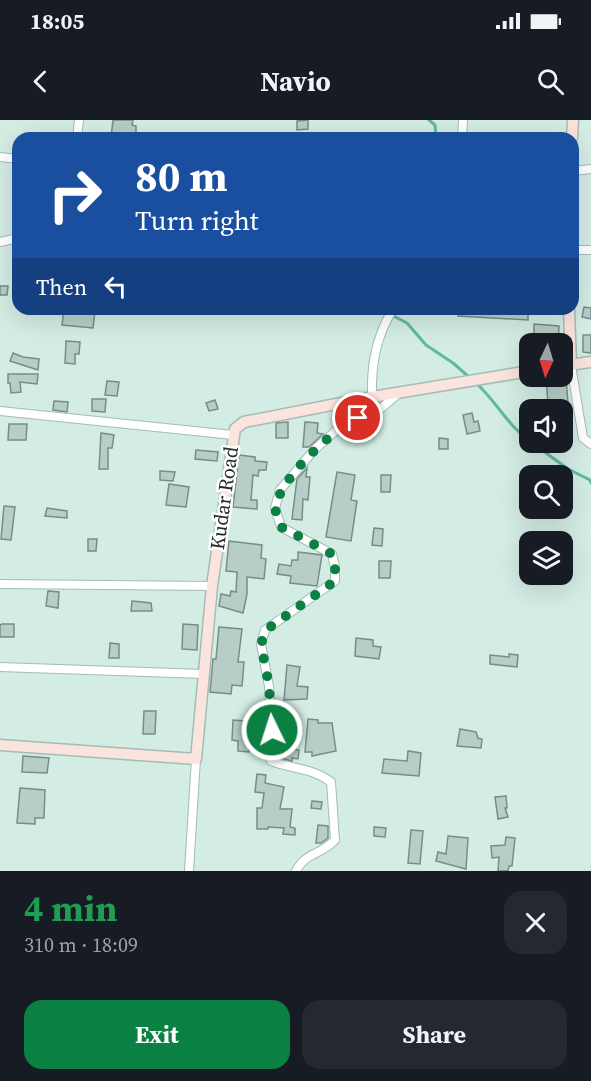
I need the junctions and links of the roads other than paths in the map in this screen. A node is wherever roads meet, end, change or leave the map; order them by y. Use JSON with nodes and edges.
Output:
{"nodes":[{"id":1,"x":390,"y":315,"type":"edge"},
{"id":2,"x":569,"y":315,"type":"edge"},
{"id":3,"x":568,"y":333,"type":"edge"},
{"id":4,"x":591,"y":362,"type":"edge"},
{"id":5,"x":573,"y":364,"type":"edge"},
{"id":6,"x":519,"y":373,"type":"edge"},
{"id":7,"x":572,"y":387,"type":"edge"},
{"id":8,"x":400,"y":392,"type":"junction"},
{"id":9,"x":372,"y":397,"type":"junction"},
{"id":10,"x":0,"y":411,"type":"edge"},
{"id":11,"x":233,"y":435,"type":"junction"},
{"id":12,"x":591,"y":444,"type":"edge"},
{"id":13,"x":0,"y":584,"type":"edge"},
{"id":14,"x":212,"y":586,"type":"junction"},
{"id":15,"x":0,"y":667,"type":"edge"},
{"id":16,"x":204,"y":674,"type":"junction"},
{"id":17,"x":0,"y":745,"type":"edge"},
{"id":18,"x":196,"y":759,"type":"junction"},
{"id":19,"x":189,"y":871,"type":"edge"},
{"id":20,"x":296,"y":871,"type":"edge"}],
"edges":[{"from":1,"to":9,"type":"street"},
{"from":2,"to":3,"type":"street"},
{"from":4,"to":5,"type":"street"},
{"from":6,"to":8,"type":"street","name":"Kudar Road"},
{"from":7,"to":12,"type":"street"},
{"from":8,"to":9,"type":"street","name":"Kudar Road"},
{"from":8,"to":20,"type":"street"},
{"from":9,"to":11,"type":"street","name":"Kudar Road"},
{"from":10,"to":11,"type":"street"},
{"from":11,"to":14,"type":"street","name":"Kudar Road"},
{"from":13,"to":14,"type":"street"},
{"from":14,"to":16,"type":"street","name":"Kudar Road"},
{"from":15,"to":16,"type":"street"},
{"from":16,"to":18,"type":"street","name":"Kudar Road"},
{"from":17,"to":18,"type":"street"},
{"from":18,"to":19,"type":"street"}]}
